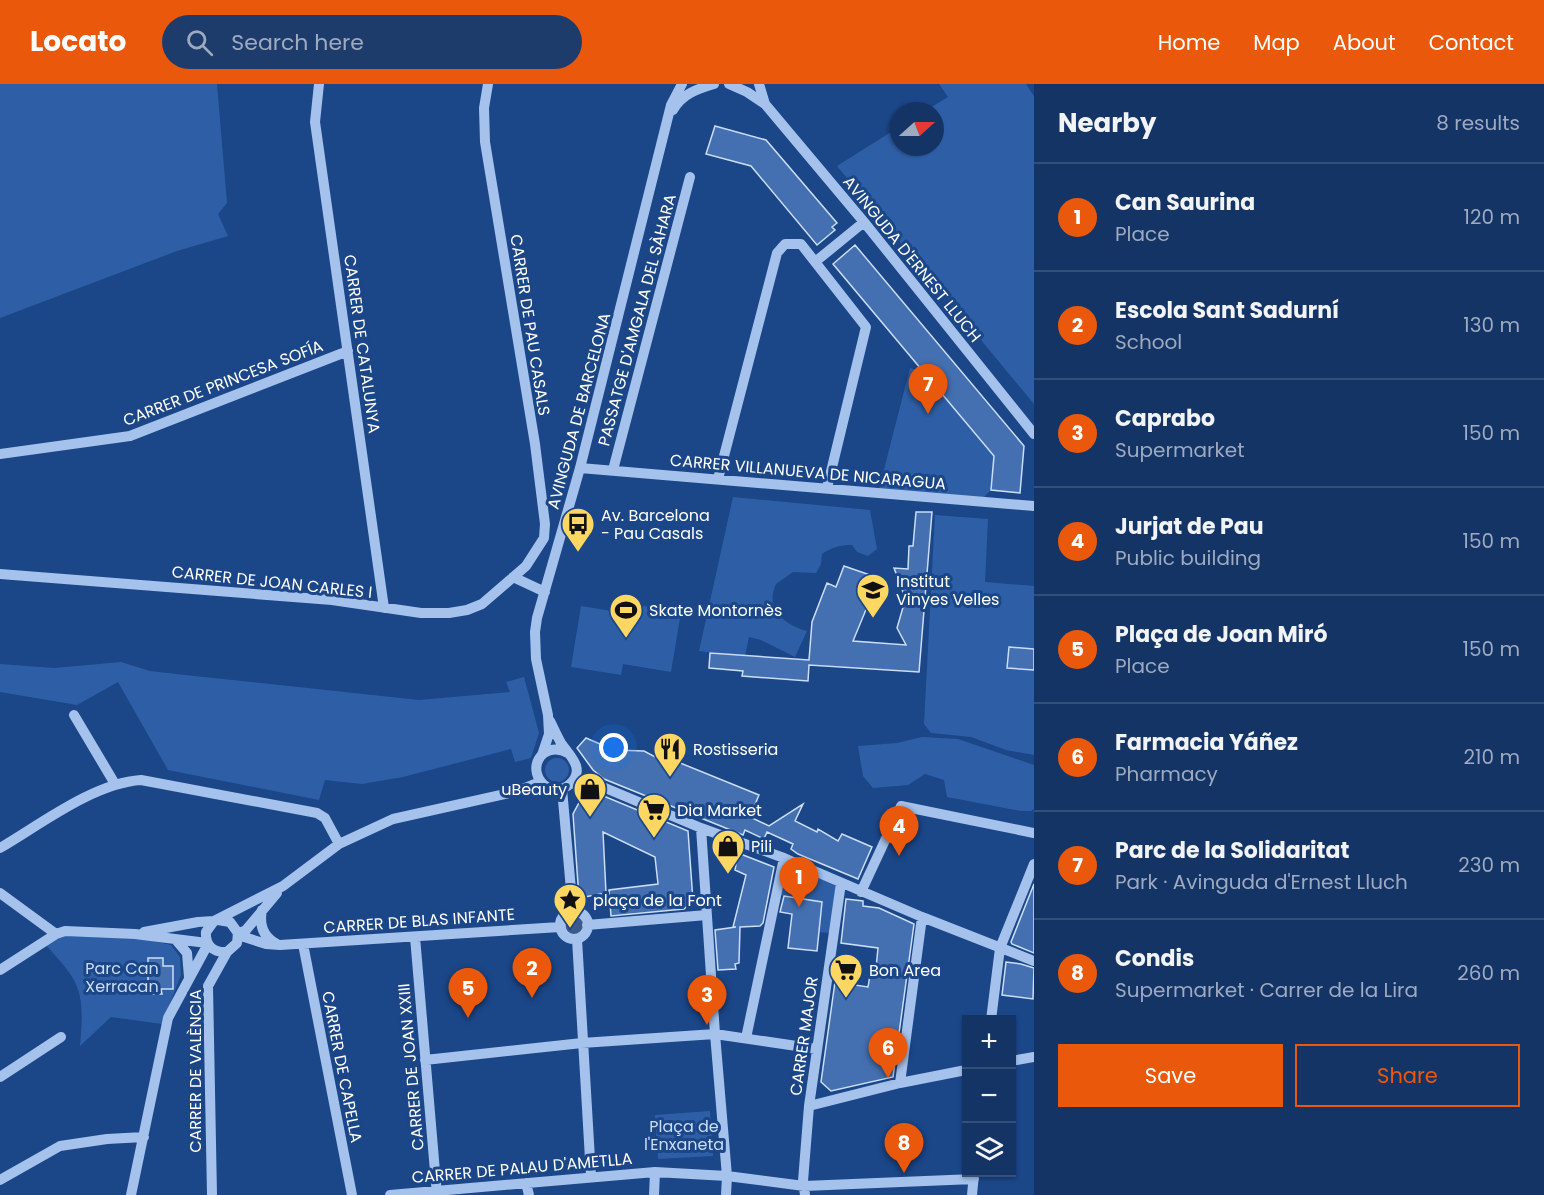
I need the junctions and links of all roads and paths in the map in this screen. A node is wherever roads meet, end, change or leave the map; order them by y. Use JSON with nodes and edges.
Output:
{"nodes":[{"id":1,"x":319,"y":84,"type":"edge"},
{"id":2,"x":488,"y":84,"type":"edge"},
{"id":3,"x":682,"y":84,"type":"edge"},
{"id":4,"x":714,"y":84,"type":"edge"},
{"id":5,"x":729,"y":84,"type":"edge"},
{"id":6,"x":759,"y":84,"type":"edge"},
{"id":7,"x":765,"y":104,"type":"junction"},
{"id":8,"x":670,"y":115,"type":"junction"},
{"id":9,"x":690,"y":177,"type":"dead end"},
{"id":10,"x":864,"y":222,"type":"junction"},
{"id":11,"x":815,"y":262,"type":"junction"},
{"id":12,"x":348,"y":351,"type":"junction"},
{"id":13,"x":1034,"y":434,"type":"edge"},
{"id":14,"x":0,"y":454,"type":"edge"},
{"id":15,"x":580,"y":468,"type":"junction"},
{"id":16,"x":613,"y":470,"type":"junction"},
{"id":17,"x":718,"y":479,"type":"junction"},
{"id":18,"x":826,"y":488,"type":"junction"},
{"id":19,"x":1034,"y":506,"type":"edge"},
{"id":20,"x":534,"y":554,"type":"junction"},
{"id":21,"x":526,"y":566,"type":"joint"},
{"id":22,"x":552,"y":566,"type":"junction"},
{"id":23,"x":0,"y":574,"type":"edge"},
{"id":24,"x":513,"y":577,"type":"junction"},
{"id":25,"x":545,"y":592,"type":"junction"},
{"id":26,"x":384,"y":608,"type":"junction"},
{"id":27,"x":547,"y":713,"type":"junction"},
{"id":28,"x":74,"y":715,"type":"dead end"},
{"id":29,"x":568,"y":753,"type":"junction"},
{"id":30,"x":542,"y":755,"type":"junction"},
{"id":31,"x":576,"y":764,"type":"junction"},
{"id":32,"x":540,"y":782,"type":"junction"},
{"id":33,"x":115,"y":784,"type":"junction"},
{"id":34,"x":598,"y":785,"type":"junction"},
{"id":35,"x":566,"y":787,"type":"junction"},
{"id":36,"x":701,"y":828,"type":"junction"},
{"id":37,"x":1034,"y":833,"type":"edge"},
{"id":38,"x":339,"y":844,"type":"junction"},
{"id":39,"x":0,"y":848,"type":"edge"},
{"id":40,"x":784,"y":858,"type":"junction"},
{"id":41,"x":1034,"y":864,"type":"edge"},
{"id":42,"x":840,"y":883,"type":"junction"},
{"id":43,"x":283,"y":886,"type":"junction"},
{"id":44,"x":861,"y":892,"type":"junction"},
{"id":45,"x":0,"y":893,"type":"edge"},
{"id":46,"x":262,"y":910,"type":"junction"},
{"id":47,"x":573,"y":912,"type":"junction"},
{"id":48,"x":707,"y":915,"type":"junction"},
{"id":49,"x":922,"y":917,"type":"junction"},
{"id":50,"x":216,"y":921,"type":"junction"},
{"id":51,"x":587,"y":925,"type":"junction"},
{"id":52,"x":560,"y":927,"type":"junction"},
{"id":53,"x":56,"y":934,"type":"junction"},
{"id":54,"x":135,"y":934,"type":"junction"},
{"id":55,"x":238,"y":935,"type":"junction"},
{"id":56,"x":416,"y":937,"type":"junction"},
{"id":57,"x":577,"y":939,"type":"junction"},
{"id":58,"x":175,"y":940,"type":"junction"},
{"id":59,"x":207,"y":944,"type":"junction"},
{"id":60,"x":303,"y":944,"type":"junction"},
{"id":61,"x":280,"y":945,"type":"junction"},
{"id":62,"x":1000,"y":948,"type":"junction"},
{"id":63,"x":227,"y":951,"type":"junction"},
{"id":64,"x":1034,"y":961,"type":"edge"},
{"id":65,"x":0,"y":970,"type":"edge"},
{"id":66,"x":189,"y":979,"type":"junction"},
{"id":67,"x":992,"y":1015,"type":"edge"},
{"id":68,"x":715,"y":1034,"type":"junction"},
{"id":69,"x":61,"y":1037,"type":"dead end"},
{"id":70,"x":746,"y":1038,"type":"junction"},
{"id":71,"x":582,"y":1043,"type":"junction"},
{"id":72,"x":817,"y":1048,"type":"junction"},
{"id":73,"x":1034,"y":1057,"type":"edge"},
{"id":74,"x":425,"y":1060,"type":"junction"},
{"id":75,"x":1016,"y":1060,"type":"edge"},
{"id":76,"x":962,"y":1071,"type":"edge"},
{"id":77,"x":0,"y":1077,"type":"edge"},
{"id":78,"x":900,"y":1083,"type":"junction"},
{"id":79,"x":809,"y":1106,"type":"junction"},
{"id":80,"x":144,"y":1137,"type":"junction"},
{"id":81,"x":655,"y":1172,"type":"junction"},
{"id":82,"x":591,"y":1176,"type":"junction"},
{"id":83,"x":727,"y":1176,"type":"junction"},
{"id":84,"x":962,"y":1177,"type":"edge"},
{"id":85,"x":974,"y":1177,"type":"edge"},
{"id":86,"x":0,"y":1180,"type":"edge"},
{"id":87,"x":526,"y":1183,"type":"junction"},
{"id":88,"x":886,"y":1183,"type":"junction"},
{"id":89,"x":805,"y":1191,"type":"edge"},
{"id":90,"x":437,"y":1193,"type":"edge"},
{"id":91,"x":407,"y":1194,"type":"edge"},
{"id":92,"x":131,"y":1195,"type":"edge"},
{"id":93,"x":212,"y":1195,"type":"edge"},
{"id":94,"x":352,"y":1195,"type":"edge"},
{"id":95,"x":390,"y":1195,"type":"edge"},
{"id":96,"x":529,"y":1195,"type":"edge"},
{"id":97,"x":654,"y":1195,"type":"edge"},
{"id":98,"x":726,"y":1195,"type":"edge"},
{"id":99,"x":886,"y":1195,"type":"edge"},
{"id":100,"x":972,"y":1195,"type":"edge"}],
"edges":[{"from":1,"to":12,"type":"street","name":"CARRER DE CATALUNYA"},
{"from":2,"to":20,"type":"street","name":"CARRER DE PAU CASALS"},
{"from":3,"to":8,"type":"street","name":"AVINGUDA DE BARCELONA"},
{"from":4,"to":8,"type":"street"},
{"from":5,"to":7,"type":"street"},
{"from":6,"to":7,"type":"street"},
{"from":7,"to":10,"type":"street","name":"AVINGUDA D'ERNEST LLUCH"},
{"from":8,"to":15,"type":"street","name":"AVINGUDA DE BARCELONA"},
{"from":9,"to":16,"type":"street","name":"PASSATGE D'AMGALA DEL SÀHARA"},
{"from":10,"to":11,"type":"street"},
{"from":10,"to":13,"type":"street","name":"AVINGUDA D'ERNEST LLUCH"},
{"from":11,"to":17,"type":"street"},
{"from":11,"to":18,"type":"street"},
{"from":12,"to":14,"type":"street","name":"CARRER DE PRINCESA SOFÍA"},
{"from":12,"to":26,"type":"street","name":"CARRER DE CATALUNYA"},
{"from":15,"to":16,"type":"street","name":"CARRER VILLANUEVA DE NICARAGUA"},
{"from":15,"to":22,"type":"street","name":"AVINGUDA DE BARCELONA"},
{"from":16,"to":17,"type":"street","name":"CARRER VILLANUEVA DE NICARAGUA"},
{"from":17,"to":18,"type":"street","name":"CARRER VILLANUEVA DE NICARAGUA"},
{"from":18,"to":19,"type":"street","name":"CARRER VILLANUEVA DE NICARAGUA"},
{"from":20,"to":21,"type":"street","name":"CARRER DE PAU CASALS"},
{"from":20,"to":22,"type":"street"},
{"from":21,"to":24,"type":"street","name":"CARRER DE JOAN CARLES I"},
{"from":22,"to":25,"type":"street","name":"AVINGUDA DE BARCELONA"},
{"from":23,"to":26,"type":"street","name":"CARRER DE JOAN CARLES I"},
{"from":24,"to":25,"type":"street"},
{"from":24,"to":26,"type":"street","name":"CARRER DE JOAN CARLES I"},
{"from":25,"to":27,"type":"street","name":"AVINGUDA DE BARCELONA"},
{"from":27,"to":29,"type":"street"},
{"from":27,"to":30,"type":"street"},
{"from":28,"to":33,"type":"street"},
{"from":29,"to":30,"type":"street"},
{"from":29,"to":31,"type":"street"},
{"from":30,"to":32,"type":"street"},
{"from":31,"to":34,"type":"street"},
{"from":31,"to":35,"type":"street"},
{"from":32,"to":35,"type":"street"},
{"from":32,"to":38,"type":"street"},
{"from":33,"to":38,"type":"street"},
{"from":33,"to":39,"type":"street"},
{"from":34,"to":35,"type":"street"},
{"from":34,"to":36,"type":"street"},
{"from":35,"to":47,"type":"street"},
{"from":36,"to":40,"type":"street"},
{"from":36,"to":48,"type":"street"},
{"from":37,"to":44,"type":"street"},
{"from":38,"to":43,"type":"street"},
{"from":40,"to":42,"type":"street"},
{"from":40,"to":70,"type":"street"},
{"from":41,"to":62,"type":"street"},
{"from":42,"to":44,"type":"street"},
{"from":42,"to":72,"type":"street","name":"CARRER MAJOR"},
{"from":43,"to":46,"type":"street"},
{"from":43,"to":50,"type":"street"},
{"from":44,"to":49,"type":"street"},
{"from":45,"to":53,"type":"street"},
{"from":46,"to":55,"type":"street"},
{"from":46,"to":61,"type":"street"},
{"from":47,"to":51,"type":"street"},
{"from":47,"to":52,"type":"street"},
{"from":48,"to":51,"type":"street"},
{"from":48,"to":68,"type":"street"},
{"from":49,"to":62,"type":"street"},
{"from":49,"to":78,"type":"street"},
{"from":50,"to":54,"type":"street"},
{"from":50,"to":55,"type":"street"},
{"from":50,"to":59,"type":"street"},
{"from":51,"to":57,"type":"street"},
{"from":52,"to":56,"type":"street","name":"CARRER DE BLAS INFANTE"},
{"from":52,"to":57,"type":"street"},
{"from":53,"to":54,"type":"street"},
{"from":53,"to":65,"type":"street"},
{"from":54,"to":58,"type":"street"},
{"from":55,"to":61,"type":"street","name":"CARRER DE BLAS INFANTE"},
{"from":55,"to":63,"type":"street"},
{"from":56,"to":60,"type":"street","name":"CARRER DE BLAS INFANTE"},
{"from":56,"to":74,"type":"street","name":"CARRER DE JOAN XXIII"},
{"from":57,"to":71,"type":"street"},
{"from":58,"to":59,"type":"street"},
{"from":58,"to":66,"type":"street"},
{"from":59,"to":63,"type":"street"},
{"from":59,"to":66,"type":"street"},
{"from":60,"to":61,"type":"street","name":"CARRER DE BLAS INFANTE"},
{"from":60,"to":94,"type":"street","name":"CARRER DE CAPELLA"},
{"from":62,"to":64,"type":"street"},
{"from":62,"to":67,"type":"street"},
{"from":63,"to":93,"type":"street","name":"CARRER DE VALÈNCIA"},
{"from":66,"to":80,"type":"street"},
{"from":68,"to":70,"type":"street"},
{"from":68,"to":71,"type":"street"},
{"from":68,"to":83,"type":"street"},
{"from":69,"to":77,"type":"street"},
{"from":70,"to":72,"type":"street"},
{"from":71,"to":74,"type":"street"},
{"from":71,"to":82,"type":"street"},
{"from":72,"to":79,"type":"street","name":"CARRER MAJOR"},
{"from":73,"to":75,"type":"street"},
{"from":74,"to":90,"type":"street","name":"CARRER DE JOAN XXIII"},
{"from":76,"to":78,"type":"street"},
{"from":78,"to":79,"type":"street"},
{"from":79,"to":89,"type":"street","name":"CARRER MAJOR"},
{"from":80,"to":86,"type":"street"},
{"from":80,"to":92,"type":"street"},
{"from":81,"to":82,"type":"street","name":"CARRER DE PALAU D'AMETLLA"},
{"from":81,"to":83,"type":"street","name":"CARRER DE PALAU D'AMETLLA"},
{"from":81,"to":97,"type":"street"},
{"from":82,"to":87,"type":"street","name":"CARRER DE PALAU D'AMETLLA"},
{"from":83,"to":89,"type":"street","name":"CARRER DE PALAU D'AMETLLA"},
{"from":83,"to":98,"type":"street"},
{"from":84,"to":88,"type":"street","name":"CARRER DE PALAU D'AMETLLA"},
{"from":85,"to":100,"type":"street"},
{"from":87,"to":90,"type":"street","name":"CARRER DE PALAU D'AMETLLA"},
{"from":87,"to":96,"type":"street"},
{"from":88,"to":89,"type":"street","name":"CARRER DE PALAU D'AMETLLA"},
{"from":88,"to":99,"type":"street"},
{"from":90,"to":91,"type":"street","name":"CARRER DE PALAU D'AMETLLA"},
{"from":91,"to":95,"type":"street","name":"CARRER DE PALAU D'AMETLLA"}]}
